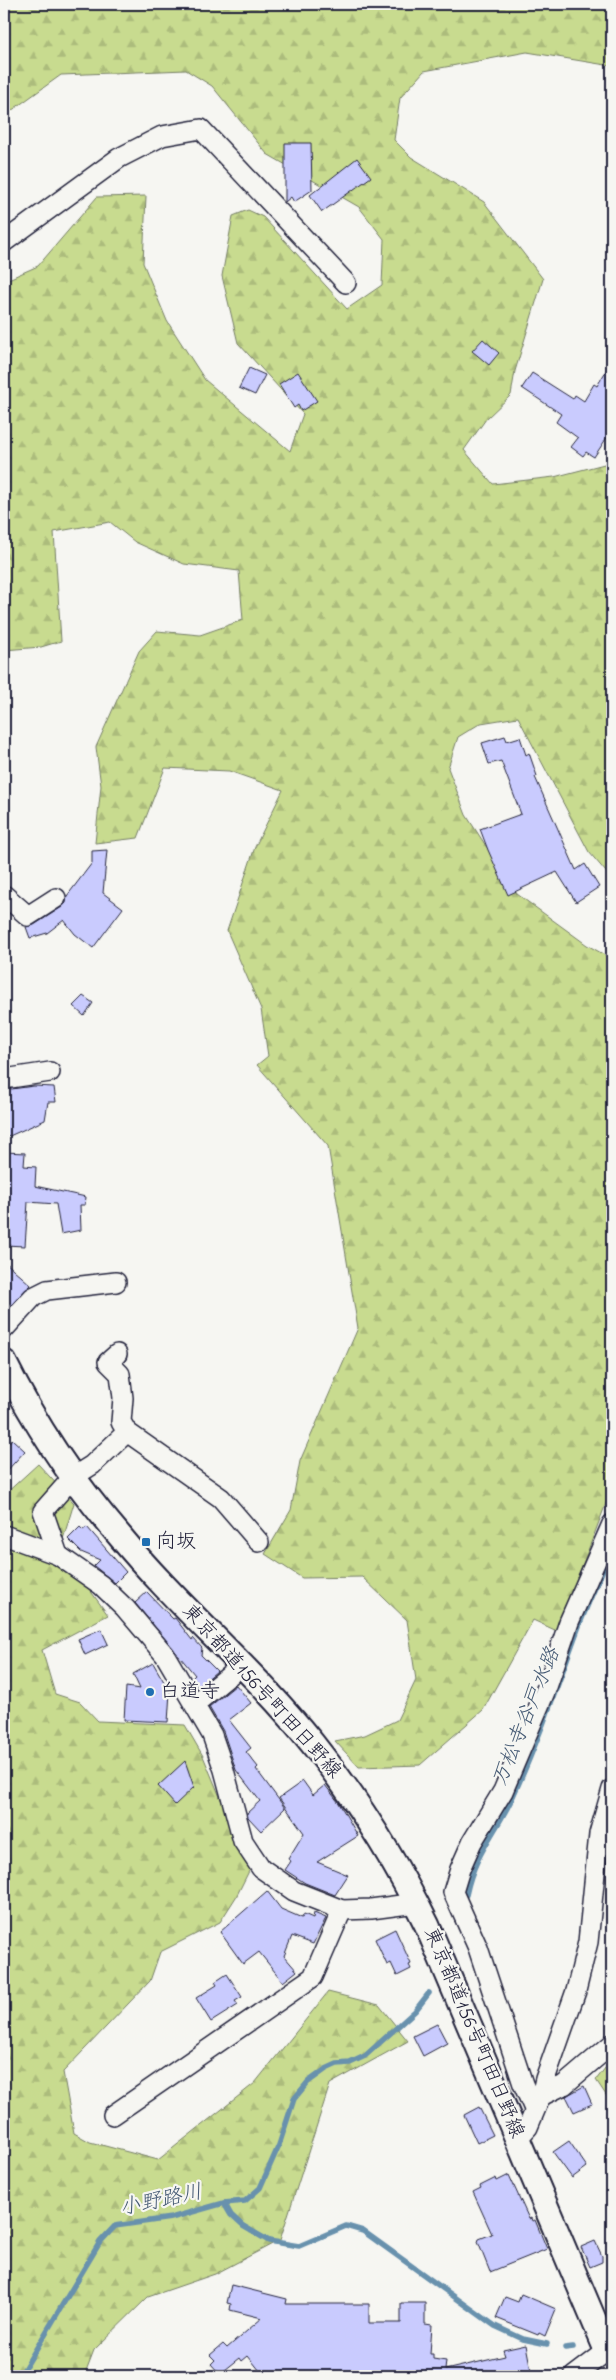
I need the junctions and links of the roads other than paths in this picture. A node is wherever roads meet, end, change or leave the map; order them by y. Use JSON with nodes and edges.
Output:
{"nodes":[{"id":1,"x":4,"y":242,"type":"edge"},
{"id":2,"x":346,"y":283,"type":"dead end"},
{"id":3,"x":4,"y":895,"type":"edge"},
{"id":4,"x":56,"y":898,"type":"dead end"},
{"id":5,"x":50,"y":1072,"type":"dead end"},
{"id":6,"x":4,"y":1079,"type":"edge"},
{"id":7,"x":116,"y":1282,"type":"dead end"},
{"id":8,"x":4,"y":1329,"type":"edge"},
{"id":9,"x":117,"y":1354,"type":"dead end"},
{"id":10,"x":4,"y":1362,"type":"edge"},
{"id":11,"x":128,"y":1432,"type":"junction"},
{"id":12,"x":73,"y":1477,"type":"junction"},
{"id":13,"x":612,"y":1524,"type":"edge"},
{"id":14,"x":4,"y":1535,"type":"edge"},
{"id":15,"x":259,"y":1542,"type":"dead end"},
{"id":16,"x":58,"y":1555,"type":"junction"},
{"id":17,"x":242,"y":1666,"type":"junction"},
{"id":18,"x":195,"y":1704,"type":"junction"},
{"id":19,"x":612,"y":1789,"type":"edge"},
{"id":20,"x":416,"y":1903,"type":"junction"},
{"id":21,"x":342,"y":1910,"type":"junction"},
{"id":22,"x":612,"y":2044,"type":"edge"},
{"id":23,"x":538,"y":2103,"type":"junction"},
{"id":24,"x":113,"y":2115,"type":"dead end"},
{"id":25,"x":518,"y":2138,"type":"junction"},
{"id":26,"x":609,"y":2350,"type":"edge"},
{"id":27,"x":574,"y":2376,"type":"edge"}],
"edges":[{"from":1,"to":2,"type":"street"},
{"from":3,"to":4,"type":"street"},
{"from":5,"to":6,"type":"street"},
{"from":7,"to":8,"type":"street"},
{"from":9,"to":11,"type":"street"},
{"from":10,"to":12,"type":"main road","name":"東京都道156号町田日野線"},
{"from":11,"to":12,"type":"street"},
{"from":11,"to":15,"type":"street"},
{"from":12,"to":16,"type":"street"},
{"from":12,"to":17,"type":"main road","name":"東京都道156号町田日野線"},
{"from":13,"to":23,"type":"street"},
{"from":14,"to":16,"type":"street"},
{"from":16,"to":18,"type":"street"},
{"from":17,"to":18,"type":"street"},
{"from":17,"to":20,"type":"main road","name":"東京都道156号町田日野線"},
{"from":18,"to":21,"type":"street"},
{"from":19,"to":23,"type":"street"},
{"from":20,"to":21,"type":"street"},
{"from":20,"to":25,"type":"main road","name":"東京都道156号町田日野線"},
{"from":21,"to":24,"type":"street"},
{"from":22,"to":23,"type":"street"},
{"from":23,"to":25,"type":"street"},
{"from":25,"to":26,"type":"main road","name":"東京都道156号町田日野線"},
{"from":26,"to":27,"type":"street"}]}
